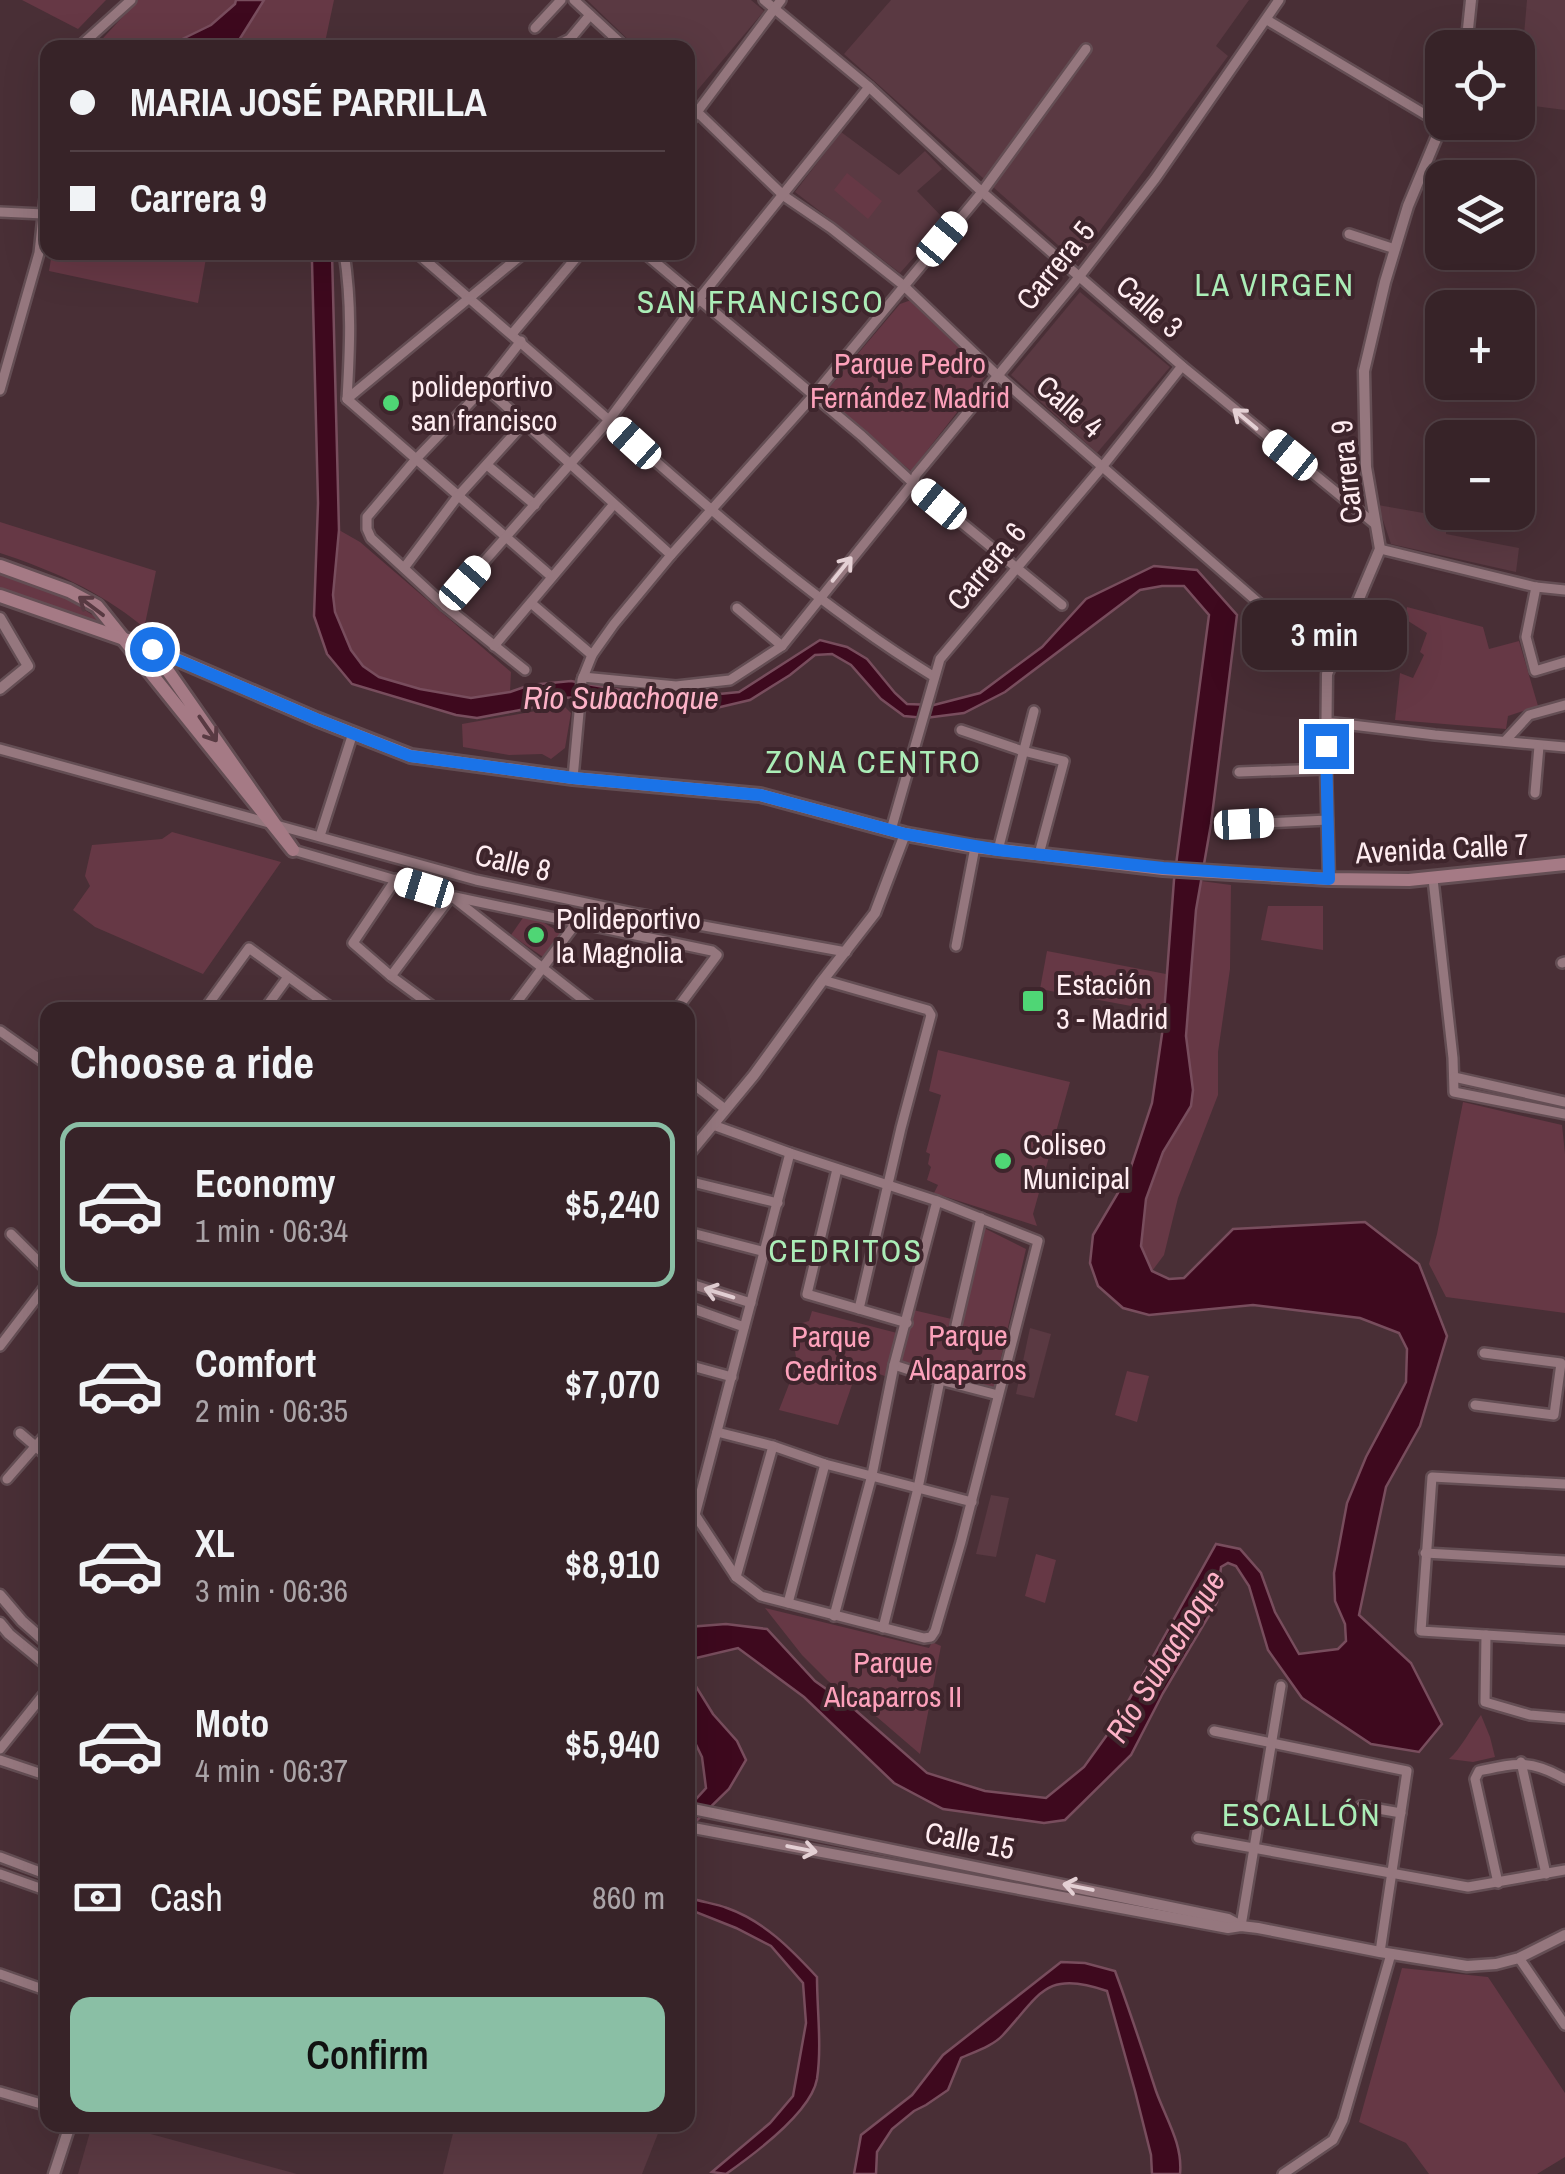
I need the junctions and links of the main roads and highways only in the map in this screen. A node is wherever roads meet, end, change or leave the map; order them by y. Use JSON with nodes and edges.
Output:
{"nodes":[{"id":1,"x":0,"y":566,"type":"edge"},
{"id":2,"x":0,"y":596,"type":"edge"},
{"id":3,"x":152,"y":649,"type":"junction"},
{"id":4,"x":1565,"y":864,"type":"edge"}],
"edges":[{"from":3,"to":1,"type":"main road","one_way":true},
{"from":2,"to":3,"type":"main road","name":"Avenida Calle 7"},
{"from":3,"to":4,"type":"main road","name":"Avenida Calle 7"}]}
